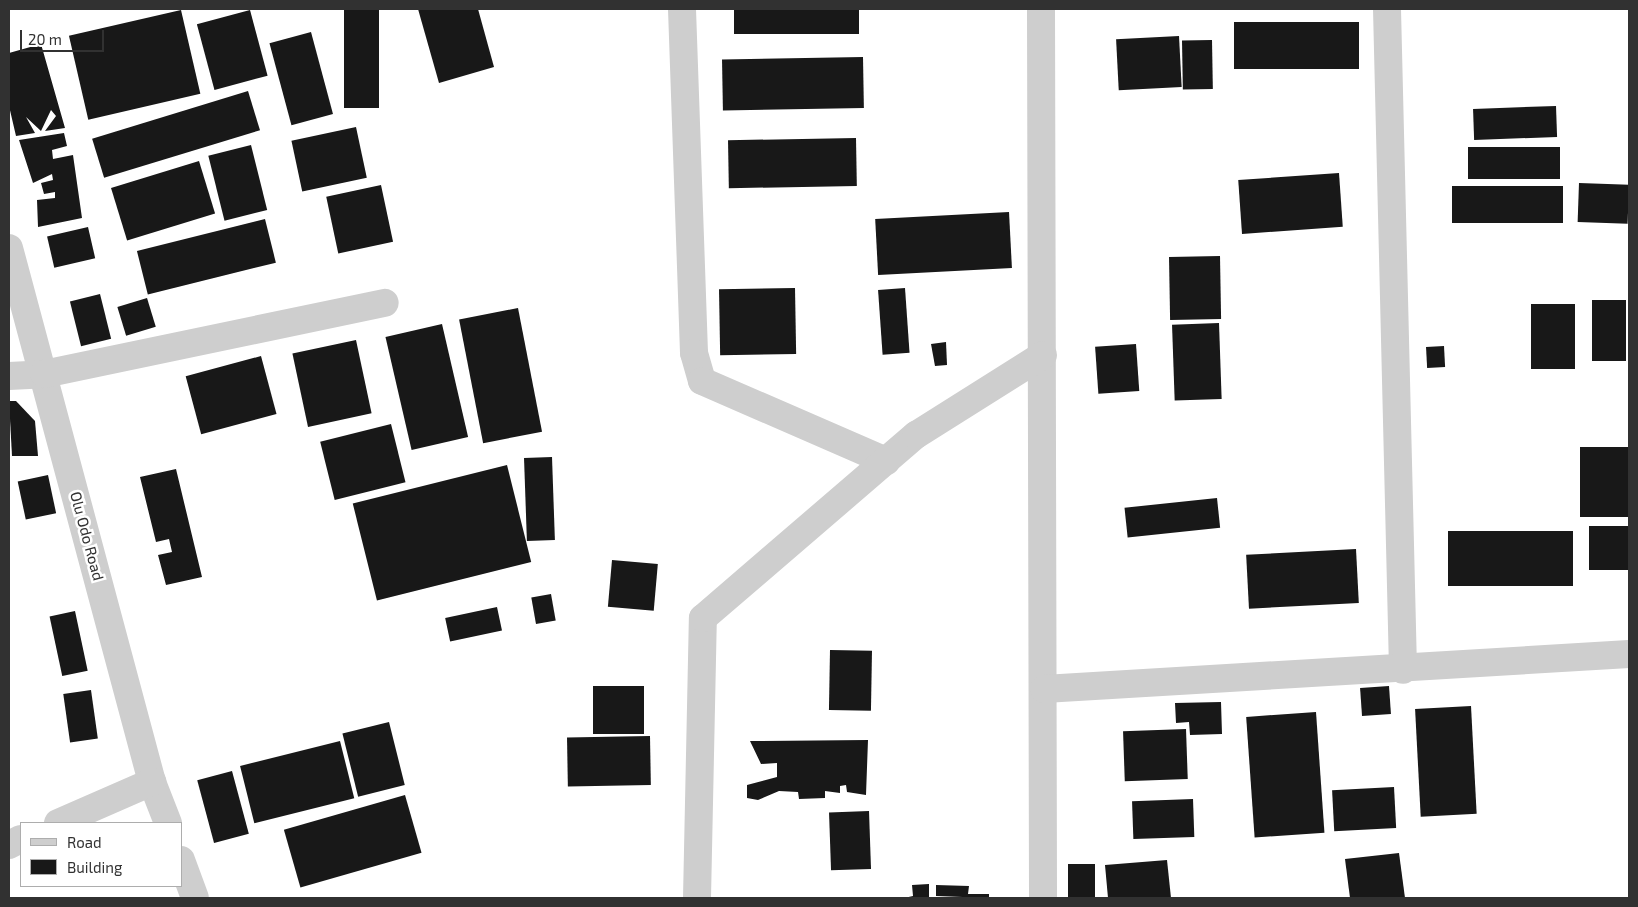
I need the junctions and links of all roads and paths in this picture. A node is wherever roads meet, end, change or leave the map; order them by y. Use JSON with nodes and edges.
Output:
{"nodes":[{"id":1,"x":682,"y":9,"type":"edge"},
{"id":2,"x":1041,"y":9,"type":"edge"},
{"id":3,"x":1387,"y":9,"type":"edge"},
{"id":4,"x":9,"y":248,"type":"edge"},
{"id":5,"x":386,"y":303,"type":"dead end"},
{"id":6,"x":1042,"y":355,"type":"junction"},
{"id":7,"x":44,"y":374,"type":"junction"},
{"id":8,"x":9,"y":376,"type":"edge"},
{"id":9,"x":886,"y":461,"type":"junction"},
{"id":10,"x":1629,"y":654,"type":"edge"},
{"id":11,"x":1403,"y":670,"type":"junction"},
{"id":12,"x":1044,"y":689,"type":"junction"},
{"id":13,"x":152,"y":782,"type":"junction"},
{"id":14,"x":60,"y":822,"type":"edge"},
{"id":15,"x":168,"y":822,"type":"edge"},
{"id":16,"x":182,"y":863,"type":"edge"},
{"id":17,"x":195,"y":898,"type":"edge"},
{"id":18,"x":697,"y":898,"type":"edge"},
{"id":19,"x":1043,"y":898,"type":"edge"}],
"edges":[{"from":1,"to":9,"type":"street"},
{"from":2,"to":6,"type":"street"},
{"from":3,"to":11,"type":"street"},
{"from":4,"to":7,"type":"street","name":"Olu Odo Road"},
{"from":5,"to":7,"type":"street"},
{"from":6,"to":9,"type":"street"},
{"from":6,"to":12,"type":"street"},
{"from":7,"to":8,"type":"street"},
{"from":7,"to":13,"type":"street","name":"Olu Odo Road"},
{"from":9,"to":18,"type":"street"},
{"from":10,"to":11,"type":"street"},
{"from":11,"to":12,"type":"street"},
{"from":12,"to":19,"type":"street"},
{"from":13,"to":14,"type":"street"},
{"from":13,"to":15,"type":"street","name":"Olu Odo Road"},
{"from":16,"to":17,"type":"street"}]}
